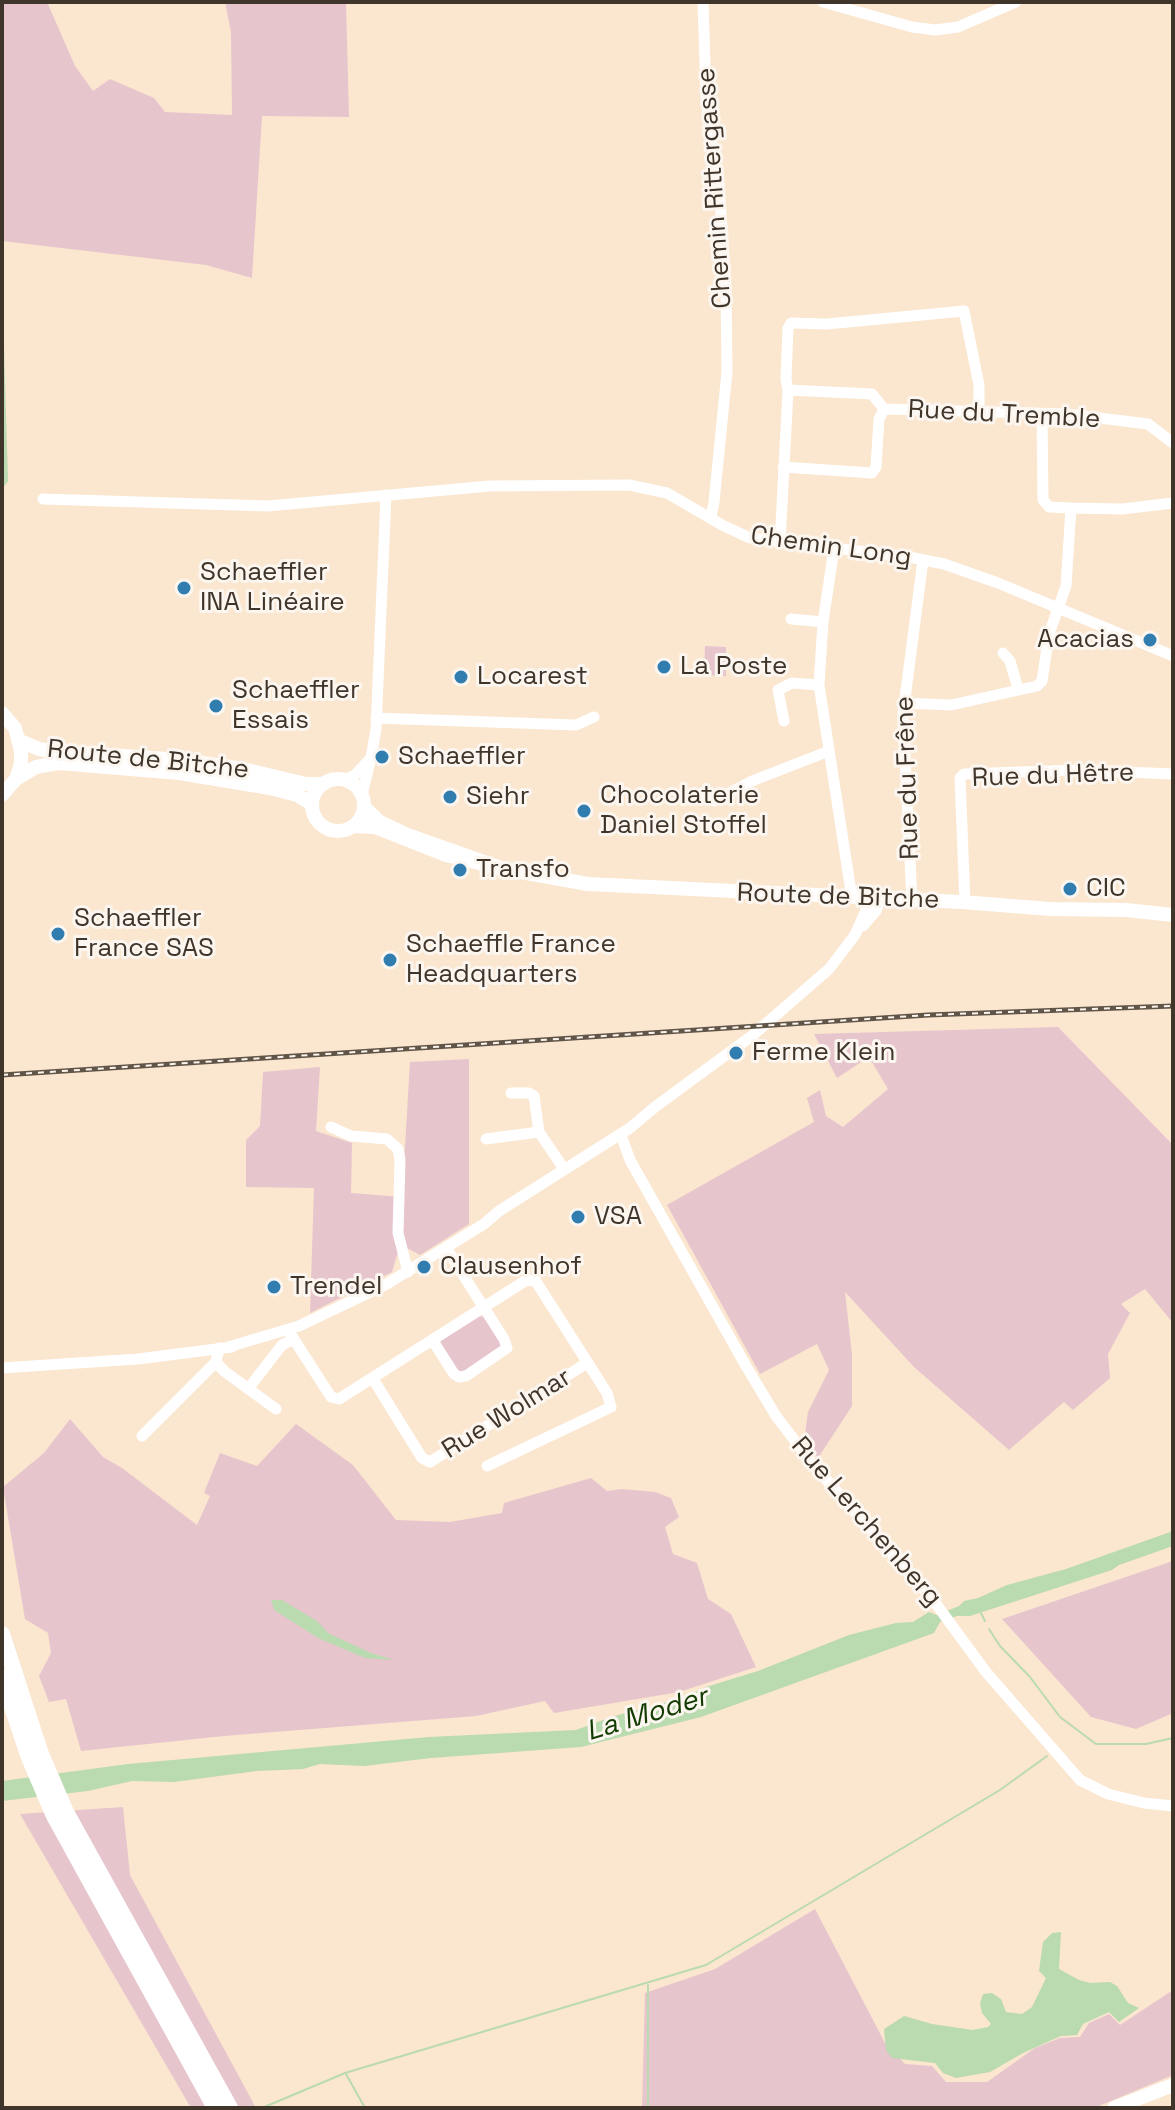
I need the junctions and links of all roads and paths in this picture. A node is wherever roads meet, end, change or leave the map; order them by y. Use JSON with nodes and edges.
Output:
{"nodes":[{"id":1,"x":703,"y":2,"type":"edge"},
{"id":2,"x":823,"y":2,"type":"edge"},
{"id":3,"x":1016,"y":2,"type":"edge"},
{"id":4,"x":788,"y":390,"type":"junction"},
{"id":5,"x":884,"y":409,"type":"junction"},
{"id":6,"x":979,"y":413,"type":"junction"},
{"id":7,"x":1042,"y":414,"type":"junction"},
{"id":8,"x":1173,"y":443,"type":"edge"},
{"id":9,"x":783,"y":467,"type":"junction"},
{"id":10,"x":386,"y":495,"type":"junction"},
{"id":11,"x":43,"y":499,"type":"dead end"},
{"id":12,"x":1173,"y":503,"type":"edge"},
{"id":13,"x":1071,"y":508,"type":"junction"},
{"id":14,"x":711,"y":517,"type":"junction"},
{"id":15,"x":780,"y":543,"type":"junction"},
{"id":16,"x":834,"y":549,"type":"junction"},
{"id":17,"x":923,"y":560,"type":"junction"},
{"id":18,"x":1059,"y":608,"type":"junction"},
{"id":19,"x":791,"y":619,"type":"dead end"},
{"id":20,"x":823,"y":622,"type":"junction"},
{"id":21,"x":1003,"y":653,"type":"dead end"},
{"id":22,"x":1173,"y":656,"type":"edge"},
{"id":23,"x":819,"y":685,"type":"junction"},
{"id":24,"x":1018,"y":689,"type":"junction"},
{"id":25,"x":903,"y":703,"type":"junction"},
{"id":26,"x":2,"y":713,"type":"edge"},
{"id":27,"x":594,"y":717,"type":"dead end"},
{"id":28,"x":376,"y":718,"type":"junction"},
{"id":29,"x":784,"y":721,"type":"dead end"},
{"id":30,"x":20,"y":741,"type":"junction"},
{"id":31,"x":829,"y":751,"type":"junction"},
{"id":32,"x":371,"y":758,"type":"junction"},
{"id":33,"x":1173,"y":774,"type":"edge"},
{"id":34,"x":16,"y":779,"type":"junction"},
{"id":35,"x":344,"y":780,"type":"junction"},
{"id":36,"x":323,"y":784,"type":"junction"},
{"id":37,"x":2,"y":795,"type":"edge"},
{"id":38,"x":698,"y":797,"type":"dead end"},
{"id":39,"x":363,"y":801,"type":"junction"},
{"id":40,"x":312,"y":804,"type":"junction"},
{"id":41,"x":353,"y":826,"type":"junction"},
{"id":42,"x":504,"y":869,"type":"junction"},
{"id":43,"x":866,"y":899,"type":"junction"},
{"id":44,"x":912,"y":901,"type":"junction"},
{"id":45,"x":965,"y":903,"type":"junction"},
{"id":46,"x":1173,"y":915,"type":"edge"},
{"id":47,"x":511,"y":1093,"type":"dead end"},
{"id":48,"x":331,"y":1127,"type":"dead end"},
{"id":49,"x":539,"y":1132,"type":"junction"},
{"id":50,"x":617,"y":1137,"type":"junction"},
{"id":51,"x":486,"y":1139,"type":"dead end"},
{"id":52,"x":564,"y":1169,"type":"junction"},
{"id":53,"x":446,"y":1248,"type":"junction"},
{"id":54,"x":408,"y":1272,"type":"junction"},
{"id":55,"x":484,"y":1308,"type":"junction"},
{"id":56,"x":291,"y":1335,"type":"junction"},
{"id":57,"x":433,"y":1341,"type":"junction"},
{"id":58,"x":224,"y":1348,"type":"junction"},
{"id":59,"x":216,"y":1362,"type":"junction"},
{"id":60,"x":587,"y":1363,"type":"junction"},
{"id":61,"x":2,"y":1368,"type":"edge"},
{"id":62,"x":373,"y":1379,"type":"junction"},
{"id":63,"x":248,"y":1389,"type":"junction"},
{"id":64,"x":276,"y":1409,"type":"dead end"},
{"id":65,"x":142,"y":1436,"type":"dead end"},
{"id":66,"x":487,"y":1466,"type":"dead end"},
{"id":67,"x":2,"y":1634,"type":"edge"},
{"id":68,"x":2,"y":1677,"type":"edge"},
{"id":69,"x":35,"y":1754,"type":"junction"},
{"id":70,"x":1173,"y":1806,"type":"edge"},
{"id":71,"x":60,"y":1814,"type":"junction"},
{"id":72,"x":1173,"y":2085,"type":"edge"},
{"id":73,"x":215,"y":2108,"type":"edge"},
{"id":74,"x":230,"y":2108,"type":"edge"},
{"id":75,"x":1114,"y":2108,"type":"edge"}],
"edges":[{"from":1,"to":14,"type":"street","name":"Chemin Rittergasse"},
{"from":2,"to":3,"type":"street"},
{"from":4,"to":5,"type":"street","name":"Rue du Tremble"},
{"from":4,"to":6,"type":"street"},
{"from":4,"to":9,"type":"street"},
{"from":5,"to":6,"type":"street","name":"Rue du Tremble"},
{"from":5,"to":9,"type":"street"},
{"from":6,"to":7,"type":"street","name":"Rue du Tremble"},
{"from":7,"to":8,"type":"street","name":"Rue du Tremble"},
{"from":7,"to":13,"type":"street"},
{"from":9,"to":15,"type":"street"},
{"from":10,"to":11,"type":"street","name":"Chemin Long"},
{"from":10,"to":14,"type":"street","name":"Chemin Long"},
{"from":10,"to":28,"type":"street"},
{"from":12,"to":13,"type":"street"},
{"from":13,"to":18,"type":"street"},
{"from":14,"to":15,"type":"street","name":"Chemin Long"},
{"from":15,"to":16,"type":"street","name":"Chemin Long"},
{"from":16,"to":17,"type":"street","name":"Chemin Long"},
{"from":16,"to":20,"type":"street"},
{"from":17,"to":18,"type":"street","name":"Chemin Long"},
{"from":17,"to":25,"type":"street","name":"Rue du Frêne"},
{"from":18,"to":22,"type":"street","name":"Chemin Long"},
{"from":18,"to":24,"type":"street"},
{"from":19,"to":20,"type":"street"},
{"from":20,"to":23,"type":"street"},
{"from":21,"to":24,"type":"street"},
{"from":23,"to":29,"type":"street"},
{"from":23,"to":31,"type":"street"},
{"from":24,"to":25,"type":"street"},
{"from":25,"to":44,"type":"street","name":"Rue du Frêne"},
{"from":26,"to":30,"type":"main road"},
{"from":27,"to":28,"type":"street"},
{"from":28,"to":32,"type":"street"},
{"from":30,"to":34,"type":"main road"},
{"from":30,"to":36,"type":"main road","name":"Route de Bitche"},
{"from":31,"to":38,"type":"street"},
{"from":31,"to":43,"type":"street"},
{"from":32,"to":35,"type":"street"},
{"from":32,"to":39,"type":"street"},
{"from":33,"to":45,"type":"street","name":"Rue du Hêtre"},
{"from":34,"to":37,"type":"main road"},
{"from":34,"to":40,"type":"main road","name":"Route de Bitche"},
{"from":35,"to":36,"type":"main road"},
{"from":35,"to":39,"type":"main road"},
{"from":36,"to":40,"type":"main road"},
{"from":39,"to":41,"type":"main road"},
{"from":39,"to":42,"type":"main road","name":"Route de Bitche"},
{"from":40,"to":41,"type":"main road"},
{"from":41,"to":42,"type":"main road","name":"Route de Bitche"},
{"from":42,"to":43,"type":"main road","name":"Route de Bitche"},
{"from":43,"to":44,"type":"main road","name":"Route de Bitche"},
{"from":43,"to":50,"type":"street"},
{"from":44,"to":45,"type":"main road","name":"Route de Bitche"},
{"from":45,"to":46,"type":"main road","name":"Route de Bitche"},
{"from":47,"to":49,"type":"street"},
{"from":48,"to":54,"type":"street"},
{"from":49,"to":51,"type":"street"},
{"from":49,"to":52,"type":"street"},
{"from":50,"to":52,"type":"street"},
{"from":50,"to":70,"type":"street","name":"Rue Lerchenberg"},
{"from":52,"to":53,"type":"street"},
{"from":53,"to":54,"type":"street"},
{"from":53,"to":55,"type":"street"},
{"from":54,"to":56,"type":"street"},
{"from":55,"to":57,"type":"street"},
{"from":55,"to":57,"type":"street"},
{"from":55,"to":60,"type":"street"},
{"from":56,"to":58,"type":"street"},
{"from":56,"to":62,"type":"street"},
{"from":56,"to":63,"type":"street"},
{"from":57,"to":62,"type":"street"},
{"from":58,"to":59,"type":"street"},
{"from":58,"to":61,"type":"street"},
{"from":59,"to":63,"type":"street"},
{"from":59,"to":65,"type":"street"},
{"from":60,"to":62,"type":"street","name":"Rue Wolmar"},
{"from":60,"to":66,"type":"street"},
{"from":63,"to":64,"type":"street"},
{"from":67,"to":69,"type":"highway"},
{"from":68,"to":69,"type":"highway"},
{"from":69,"to":71,"type":"highway"},
{"from":71,"to":73,"type":"highway"},
{"from":71,"to":74,"type":"highway"},
{"from":72,"to":75,"type":"main road"}]}
